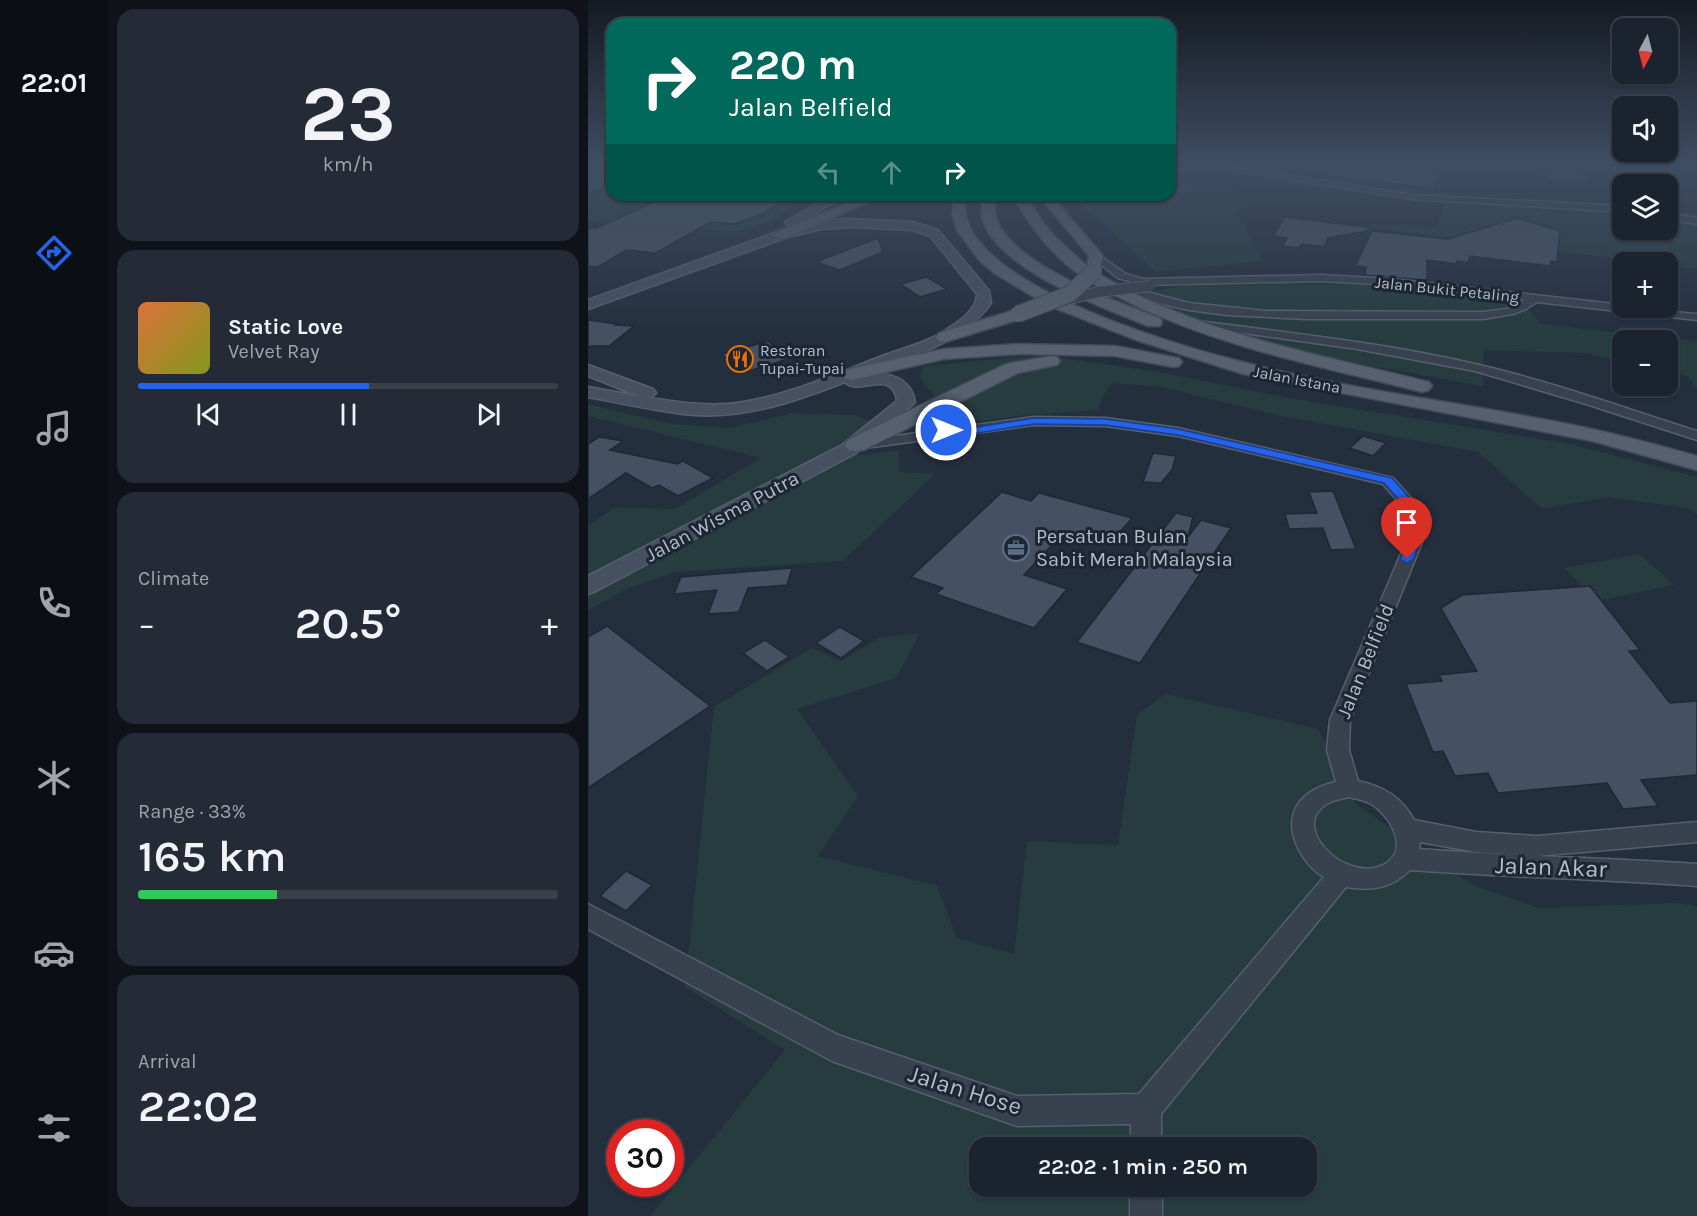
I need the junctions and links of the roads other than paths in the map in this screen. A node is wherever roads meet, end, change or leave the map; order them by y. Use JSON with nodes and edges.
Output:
{"nodes":[{"id":1,"x":791,"y":221,"type":"edge"},
{"id":2,"x":793,"y":221,"type":"edge"},
{"id":3,"x":816,"y":221,"type":"edge"},
{"id":4,"x":960,"y":221,"type":"edge"},
{"id":5,"x":989,"y":221,"type":"edge"},
{"id":6,"x":1034,"y":221,"type":"edge"},
{"id":7,"x":1063,"y":221,"type":"edge"},
{"id":8,"x":781,"y":235,"type":"junction"},
{"id":9,"x":763,"y":241,"type":"junction"},
{"id":10,"x":681,"y":267,"type":"junction"},
{"id":11,"x":1095,"y":268,"type":"junction"},
{"id":12,"x":1195,"y":282,"type":"junction"},
{"id":13,"x":588,"y":292,"type":"edge"},
{"id":14,"x":1535,"y":298,"type":"junction"},
{"id":15,"x":588,"y":299,"type":"edge"},
{"id":16,"x":588,"y":305,"type":"edge"},
{"id":17,"x":1043,"y":306,"type":"junction"},
{"id":18,"x":1697,"y":317,"type":"edge"},
{"id":19,"x":1184,"y":322,"type":"junction"},
{"id":20,"x":945,"y":337,"type":"junction"},
{"id":21,"x":1166,"y":361,"type":"junction"},
{"id":22,"x":588,"y":370,"type":"edge"},
{"id":23,"x":852,"y":374,"type":"junction"},
{"id":24,"x":588,"y":381,"type":"edge"},
{"id":25,"x":807,"y":391,"type":"junction"},
{"id":26,"x":588,"y":392,"type":"edge"},
{"id":27,"x":1444,"y":392,"type":"junction"},
{"id":28,"x":1388,"y":396,"type":"junction"},
{"id":29,"x":643,"y":403,"type":"junction"},
{"id":30,"x":936,"y":407,"type":"junction"},
{"id":31,"x":685,"y":409,"type":"junction"},
{"id":32,"x":959,"y":433,"type":"junction"},
{"id":33,"x":1697,"y":436,"type":"edge"},
{"id":34,"x":856,"y":445,"type":"junction"},
{"id":35,"x":1697,"y":445,"type":"edge"},
{"id":36,"x":1697,"y":463,"type":"edge"},
{"id":37,"x":588,"y":586,"type":"edge"},
{"id":38,"x":1349,"y":788,"type":"junction"},
{"id":39,"x":1407,"y":829,"type":"junction"},
{"id":40,"x":1697,"y":832,"type":"edge"},
{"id":41,"x":1404,"y":859,"type":"junction"},
{"id":42,"x":1341,"y":875,"type":"junction"},
{"id":43,"x":1697,"y":875,"type":"edge"},
{"id":44,"x":588,"y":916,"type":"edge"},
{"id":45,"x":1146,"y":1109,"type":"junction"},
{"id":46,"x":1146,"y":1137,"type":"edge"},
{"id":47,"x":1146,"y":1197,"type":"edge"},
{"id":48,"x":1146,"y":1216,"type":"edge"}],
"edges":[{"from":1,"to":13,"type":"main road"},
{"from":2,"to":10,"type":"main road"},
{"from":3,"to":8,"type":"main road"},
{"from":4,"to":28,"type":"main road","name":"Jalan Istana"},
{"from":5,"to":27,"type":"main road","name":"Jalan Istana"},
{"from":6,"to":11,"type":"main road"},
{"from":7,"to":11,"type":"main road"},
{"from":8,"to":9,"type":"main road"},
{"from":8,"to":20,"type":"main road"},
{"from":9,"to":10,"type":"main road"},
{"from":9,"to":16,"type":"main road"},
{"from":10,"to":15,"type":"main road"},
{"from":11,"to":12,"type":"street","name":"Jalan Bukit Petaling"},
{"from":11,"to":14,"type":"street"},
{"from":11,"to":17,"type":"main road","bridge":true},
{"from":11,"to":19,"type":"main road"},
{"from":12,"to":14,"type":"street","name":"Jalan Bukit Petaling"},
{"from":12,"to":17,"type":"street","name":"Jalan Bukit Petaling","bridge":true},
{"from":14,"to":18,"type":"street","name":"Jalan Bukit Petaling"},
{"from":17,"to":20,"type":"main road","bridge":true},
{"from":19,"to":27,"type":"main road"},
{"from":19,"to":33,"type":"street"},
{"from":20,"to":23,"type":"main road"},
{"from":21,"to":23,"type":"main road"},
{"from":21,"to":28,"type":"main road"},
{"from":21,"to":30,"type":"main road"},
{"from":22,"to":31,"type":"main road"},
{"from":23,"to":25,"type":"main road"},
{"from":24,"to":29,"type":"main road"},
{"from":25,"to":31,"type":"main road"},
{"from":25,"to":34,"type":"main road","name":"Jalan Wisma Putra"},
{"from":26,"to":29,"type":"main road"},
{"from":27,"to":35,"type":"main road","name":"Jalan Istana"},
{"from":28,"to":36,"type":"main road","name":"Jalan Istana"},
{"from":29,"to":31,"type":"main road"},
{"from":30,"to":32,"type":"street"},
{"from":30,"to":34,"type":"main road"},
{"from":32,"to":34,"type":"street","name":"Jalan Belfield"},
{"from":32,"to":38,"type":"street","name":"Jalan Belfield"},
{"from":34,"to":37,"type":"main road","name":"Jalan Wisma Putra"},
{"from":38,"to":39,"type":"street"},
{"from":38,"to":42,"type":"street"},
{"from":39,"to":40,"type":"street"},
{"from":39,"to":41,"type":"street"},
{"from":41,"to":42,"type":"street"},
{"from":41,"to":43,"type":"street","name":"Jalan Akar"},
{"from":42,"to":45,"type":"street"},
{"from":44,"to":45,"type":"street","name":"Jalan Hose"},
{"from":45,"to":46,"type":"street"},
{"from":47,"to":48,"type":"street"}]}
